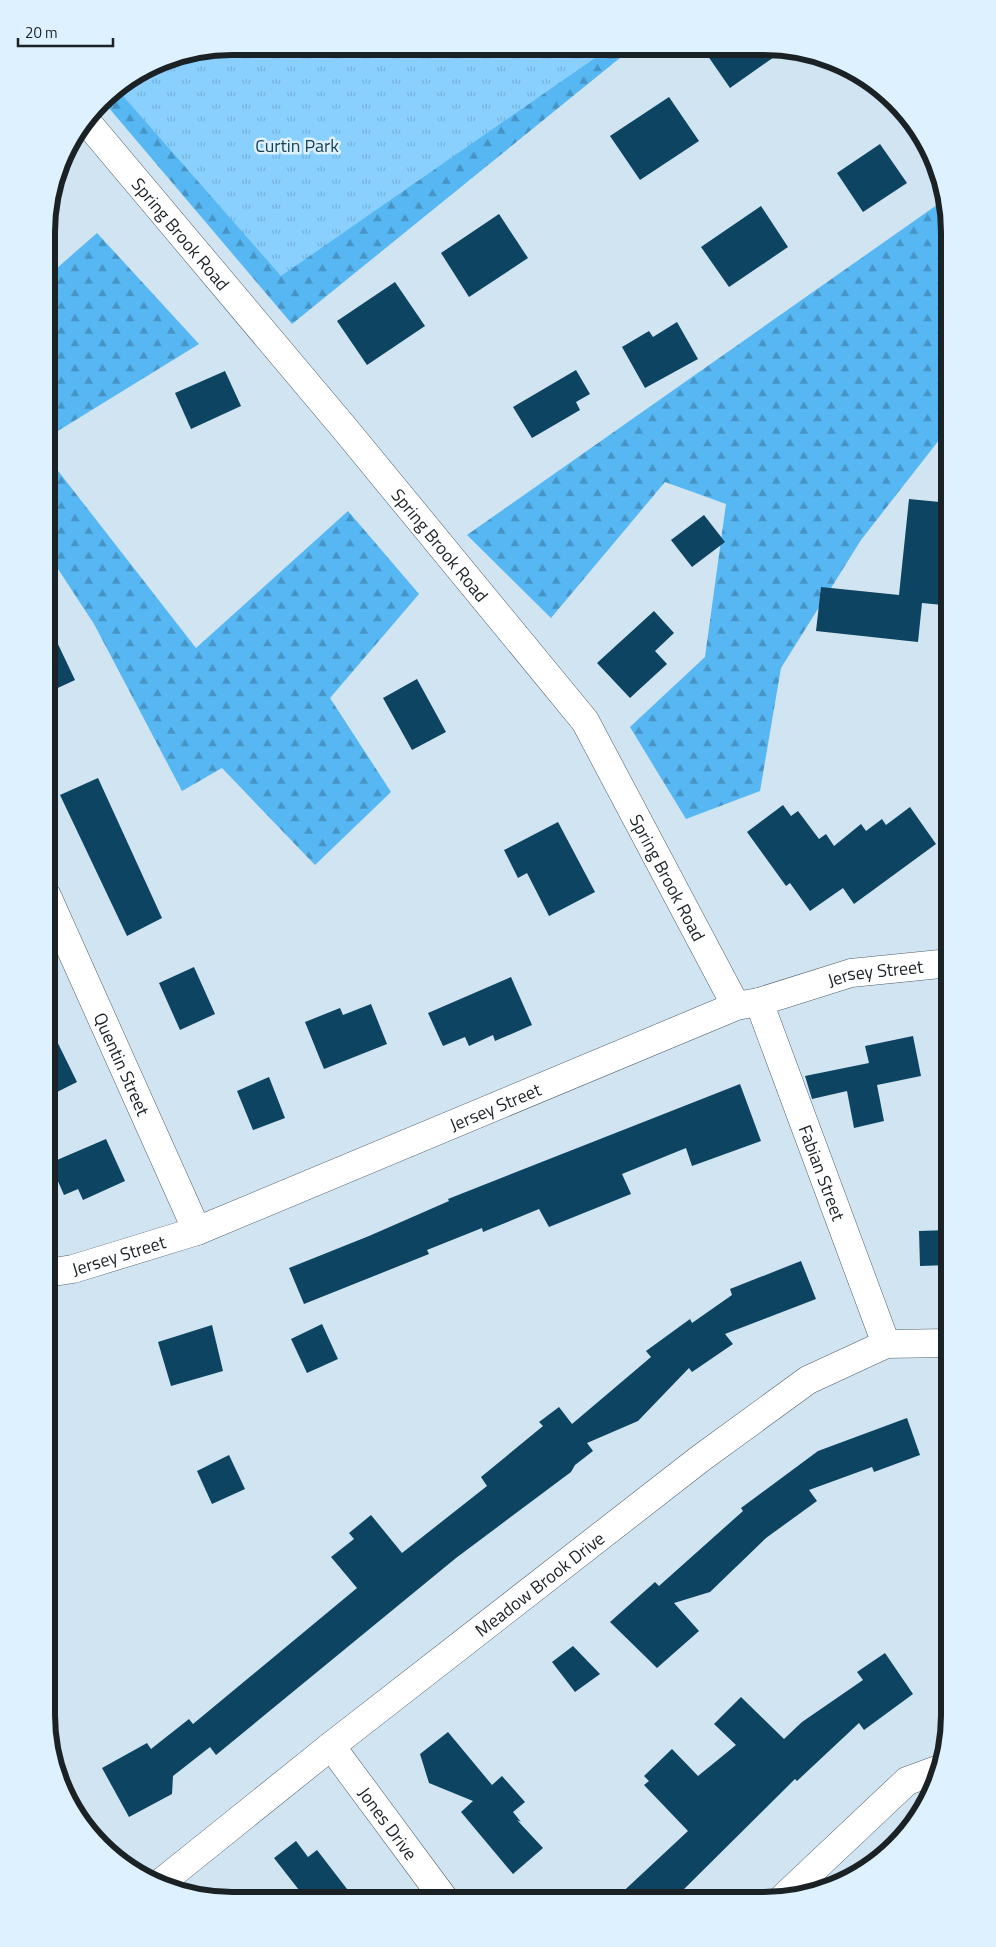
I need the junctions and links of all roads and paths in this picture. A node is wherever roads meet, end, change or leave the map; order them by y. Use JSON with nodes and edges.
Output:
{"nodes":[{"id":1,"x":90,"y":126,"type":"edge"},
{"id":2,"x":55,"y":914,"type":"edge"},
{"id":3,"x":941,"y":964,"type":"edge"},
{"id":4,"x":747,"y":1004,"type":"junction"},
{"id":5,"x":198,"y":1231,"type":"junction"},
{"id":6,"x":55,"y":1272,"type":"edge"},
{"id":7,"x":941,"y":1343,"type":"edge"},
{"id":8,"x":886,"y":1344,"type":"junction"},
{"id":9,"x":331,"y":1746,"type":"junction"},
{"id":10,"x":932,"y":1772,"type":"edge"},
{"id":11,"x":165,"y":1879,"type":"edge"},
{"id":12,"x":792,"y":1890,"type":"edge"},
{"id":13,"x":439,"y":1892,"type":"edge"}],
"edges":[{"from":1,"to":4,"type":"street","name":"Spring Brook Road"},
{"from":2,"to":5,"type":"street","name":"Quentin Street"},
{"from":3,"to":4,"type":"street","name":"Jersey Street"},
{"from":4,"to":5,"type":"street","name":"Jersey Street"},
{"from":4,"to":8,"type":"street","name":"Fabian Street"},
{"from":5,"to":6,"type":"street","name":"Jersey Street"},
{"from":7,"to":8,"type":"street","name":"Meadow Brook Drive"},
{"from":8,"to":9,"type":"street","name":"Meadow Brook Drive"},
{"from":9,"to":11,"type":"street","name":"Meadow Brook Drive"},
{"from":9,"to":13,"type":"street","name":"Jones Drive"},
{"from":10,"to":12,"type":"street"}]}
